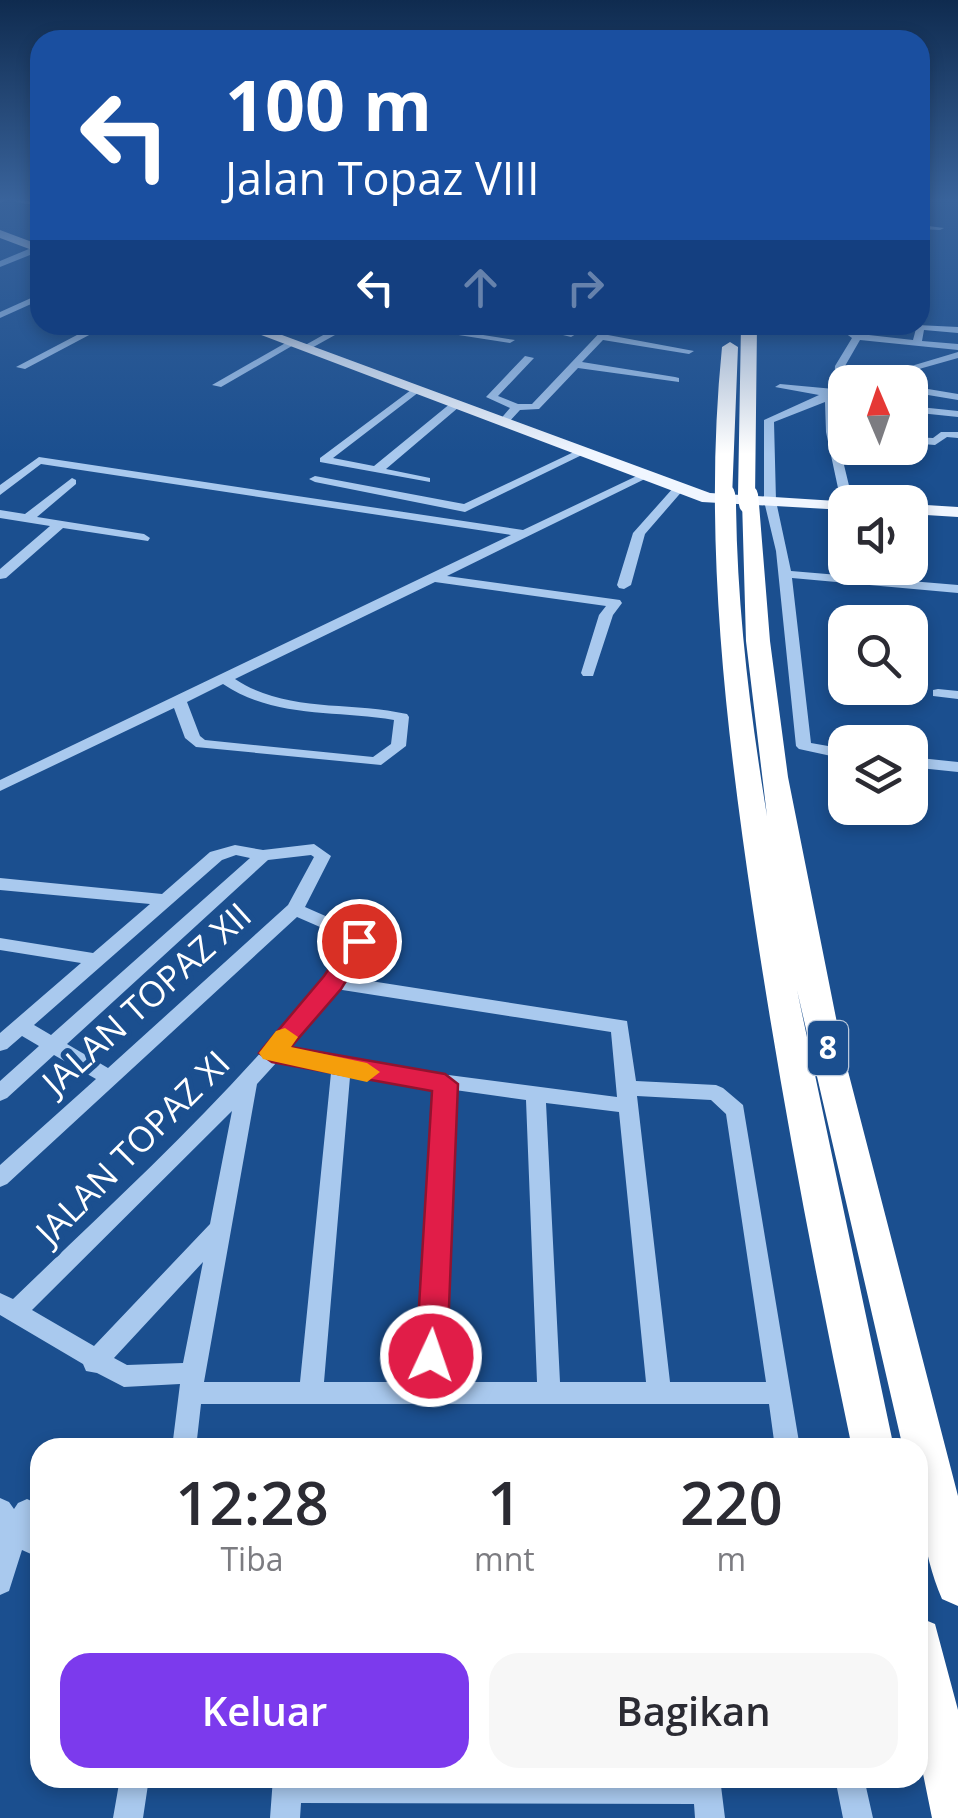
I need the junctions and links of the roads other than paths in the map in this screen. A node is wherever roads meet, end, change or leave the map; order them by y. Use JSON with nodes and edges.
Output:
{"nodes":[{"id":1,"x":30,"y":301,"type":"edge"},
{"id":2,"x":0,"y":315,"type":"edge"},
{"id":3,"x":930,"y":328,"type":"edge"},
{"id":4,"x":958,"y":330,"type":"edge"},
{"id":5,"x":83,"y":335,"type":"edge"},
{"id":6,"x":272,"y":335,"type":"edge"},
{"id":7,"x":323,"y":335,"type":"edge"},
{"id":8,"x":478,"y":335,"type":"edge"},
{"id":9,"x":731,"y":335,"type":"edge"},
{"id":10,"x":747,"y":335,"type":"edge"},
{"id":11,"x":854,"y":335,"type":"edge"},
{"id":12,"x":918,"y":335,"type":"edge"},
{"id":13,"x":600,"y":337,"type":"joint"},
{"id":14,"x":857,"y":337,"type":"junction"},
{"id":15,"x":510,"y":340,"type":"dead end"},
{"id":16,"x":917,"y":343,"type":"junction"},
{"id":17,"x":298,"y":346,"type":"junction"},
{"id":18,"x":958,"y":347,"type":"edge"},
{"id":19,"x":689,"y":351,"type":"dead end"},
{"id":20,"x":529,"y":358,"type":"dead end"},
{"id":21,"x":958,"y":358,"type":"edge"},
{"id":22,"x":574,"y":364,"type":"junction"},
{"id":23,"x":841,"y":365,"type":"edge"},
{"id":24,"x":922,"y":365,"type":"edge"},
{"id":25,"x":21,"y":367,"type":"dead end"},
{"id":26,"x":675,"y":380,"type":"dead end"},
{"id":27,"x":217,"y":385,"type":"dead end"},
{"id":28,"x":780,"y":387,"type":"dead end"},
{"id":29,"x":415,"y":390,"type":"junction"},
{"id":30,"x":928,"y":392,"type":"edge"},
{"id":31,"x":828,"y":394,"type":"edge"},
{"id":32,"x":958,"y":396,"type":"edge"},
{"id":33,"x":828,"y":397,"type":"edge"},
{"id":34,"x":455,"y":405,"type":"junction"},
{"id":35,"x":517,"y":407,"type":"junction"},
{"id":36,"x":928,"y":411,"type":"edge"},
{"id":37,"x":958,"y":414,"type":"edge"},
{"id":38,"x":502,"y":422,"type":"junction"},
{"id":39,"x":958,"y":435,"type":"edge"},
{"id":40,"x":928,"y":441,"type":"edge"},
{"id":41,"x":582,"y":452,"type":"junction"},
{"id":42,"x":377,"y":470,"type":"junction"},
{"id":43,"x":647,"y":475,"type":"junction"},
{"id":44,"x":314,"y":479,"type":"dead end"},
{"id":45,"x":426,"y":480,"type":"dead end"},
{"id":46,"x":72,"y":482,"type":"dead end"},
{"id":47,"x":678,"y":488,"type":"junction"},
{"id":48,"x":0,"y":491,"type":"edge"},
{"id":49,"x":738,"y":499,"type":"junction"},
{"id":50,"x":828,"y":503,"type":"edge"},
{"id":51,"x":928,"y":510,"type":"edge"},
{"id":52,"x":958,"y":512,"type":"edge"},
{"id":53,"x":0,"y":514,"type":"edge"},
{"id":54,"x":28,"y":518,"type":"junction"},
{"id":55,"x":60,"y":524,"type":"junction"},
{"id":56,"x":520,"y":533,"type":"junction"},
{"id":57,"x":144,"y":538,"type":"dead end"},
{"id":58,"x":785,"y":574,"type":"junction"},
{"id":59,"x":1,"y":575,"type":"edge"},
{"id":60,"x":434,"y":578,"type":"junction"},
{"id":61,"x":624,"y":585,"type":"dead end"},
{"id":62,"x":958,"y":589,"type":"edge"},
{"id":63,"x":588,"y":673,"type":"dead end"},
{"id":64,"x":224,"y":678,"type":"junction"},
{"id":65,"x":938,"y":693,"type":"dead end"},
{"id":66,"x":958,"y":695,"type":"edge"},
{"id":67,"x":179,"y":700,"type":"junction"},
{"id":68,"x":828,"y":751,"type":"edge"},
{"id":69,"x":928,"y":764,"type":"edge"},
{"id":70,"x":958,"y":767,"type":"edge"},
{"id":71,"x":0,"y":786,"type":"edge"},
{"id":72,"x":263,"y":855,"type":"junction"},
{"id":73,"x":0,"y":884,"type":"edge"},
{"id":74,"x":167,"y":900,"type":"junction"},
{"id":75,"x":295,"y":908,"type":"junction"},
{"id":76,"x":0,"y":944,"type":"edge"},
{"id":77,"x":98,"y":960,"type":"junction"},
{"id":78,"x":333,"y":982,"type":"junction"},
{"id":79,"x":20,"y":1026,"type":"junction"},
{"id":80,"x":0,"y":1044,"type":"edge"},
{"id":81,"x":54,"y":1046,"type":"junction"},
{"id":82,"x":272,"y":1053,"type":"junction"},
{"id":83,"x":341,"y":1068,"type":"junction"},
{"id":84,"x":108,"y":1077,"type":"junction"},
{"id":85,"x":249,"y":1078,"type":"junction"},
{"id":86,"x":445,"y":1084,"type":"junction"},
{"id":87,"x":0,"y":1093,"type":"edge"},
{"id":88,"x":536,"y":1096,"type":"junction"},
{"id":89,"x":630,"y":1097,"type":"junction"},
{"id":90,"x":0,"y":1178,"type":"edge"},
{"id":91,"x":221,"y":1227,"type":"junction"},
{"id":92,"x":7,"y":1308,"type":"edge"},
{"id":93,"x":94,"y":1363,"type":"junction"},
{"id":94,"x":192,"y":1383,"type":"junction"},
{"id":95,"x":311,"y":1393,"type":"junction"},
{"id":96,"x":659,"y":1393,"type":"junction"},
{"id":97,"x":779,"y":1393,"type":"junction"},
{"id":98,"x":549,"y":1394,"type":"junction"},
{"id":99,"x":429,"y":1396,"type":"junction"},
{"id":100,"x":185,"y":1438,"type":"edge"},
{"id":101,"x":786,"y":1438,"type":"edge"},
{"id":102,"x":871,"y":1438,"type":"edge"},
{"id":103,"x":922,"y":1438,"type":"edge"},
{"id":104,"x":928,"y":1462,"type":"edge"},
{"id":105,"x":16,"y":1516,"type":"edge"},
{"id":106,"x":0,"y":1582,"type":"edge"},
{"id":107,"x":958,"y":1584,"type":"edge"},
{"id":108,"x":928,"y":1685,"type":"edge"},
{"id":109,"x":133,"y":1788,"type":"edge"},
{"id":110,"x":852,"y":1788,"type":"edge"},
{"id":111,"x":287,"y":1795,"type":"edge"},
{"id":112,"x":707,"y":1795,"type":"edge"},
{"id":113,"x":128,"y":1818,"type":"edge"},
{"id":114,"x":858,"y":1818,"type":"edge"},
{"id":115,"x":958,"y":1818,"type":"edge"}],
"edges":[{"from":1,"to":2,"type":"street"},
{"from":3,"to":4,"type":"street"},
{"from":5,"to":25,"type":"street"},
{"from":6,"to":17,"type":"main road"},
{"from":7,"to":17,"type":"street"},
{"from":8,"to":15,"type":"street"},
{"from":9,"to":49,"type":"highway","number":"8"},
{"from":10,"to":49,"type":"highway","number":"8"},
{"from":11,"to":14,"type":"street"},
{"from":12,"to":16,"type":"street"},
{"from":13,"to":19,"type":"street"},
{"from":13,"to":22,"type":"street"},
{"from":14,"to":16,"type":"street"},
{"from":14,"to":23,"type":"street"},
{"from":16,"to":18,"type":"street"},
{"from":17,"to":27,"type":"street"},
{"from":17,"to":29,"type":"main road"},
{"from":20,"to":35,"type":"street"},
{"from":21,"to":24,"type":"street"},
{"from":22,"to":26,"type":"street"},
{"from":22,"to":35,"type":"street"},
{"from":28,"to":31,"type":"street"},
{"from":29,"to":34,"type":"main road"},
{"from":29,"to":42,"type":"street"},
{"from":30,"to":32,"type":"street"},
{"from":33,"to":49,"type":"street"},
{"from":34,"to":38,"type":"main road"},
{"from":34,"to":42,"type":"street"},
{"from":35,"to":38,"type":"street"},
{"from":36,"to":37,"type":"street"},
{"from":38,"to":41,"type":"main road"},
{"from":39,"to":40,"type":"street"},
{"from":41,"to":43,"type":"main road"},
{"from":41,"to":44,"type":"street"},
{"from":42,"to":45,"type":"street"},
{"from":43,"to":47,"type":"main road"},
{"from":43,"to":56,"type":"street"},
{"from":46,"to":54,"type":"street"},
{"from":47,"to":49,"type":"main road"},
{"from":47,"to":61,"type":"street"},
{"from":48,"to":56,"type":"street"},
{"from":49,"to":50,"type":"main road"},
{"from":49,"to":58,"type":"street"},
{"from":49,"to":102,"type":"highway","number":"8"},
{"from":49,"to":103,"type":"highway","number":"8"},
{"from":51,"to":52,"type":"main road"},
{"from":53,"to":54,"type":"street"},
{"from":54,"to":55,"type":"street"},
{"from":55,"to":57,"type":"street"},
{"from":55,"to":59,"type":"street"},
{"from":56,"to":60,"type":"street"},
{"from":58,"to":62,"type":"street"},
{"from":58,"to":68,"type":"street"},
{"from":60,"to":63,"type":"street"},
{"from":60,"to":64,"type":"street"},
{"from":64,"to":67,"type":"street"},
{"from":64,"to":67,"type":"street"},
{"from":65,"to":66,"type":"street"},
{"from":67,"to":71,"type":"street"},
{"from":69,"to":70,"type":"street"},
{"from":72,"to":74,"type":"street"},
{"from":72,"to":75,"type":"street"},
{"from":72,"to":81,"type":"street"},
{"from":73,"to":74,"type":"street"},
{"from":74,"to":77,"type":"street"},
{"from":75,"to":78,"type":"street","name":"JALAN TOPAZ XI"},
{"from":75,"to":84,"type":"street","name":"JALAN TOPAZ XII"},
{"from":76,"to":77,"type":"street"},
{"from":77,"to":79,"type":"street"},
{"from":78,"to":82,"type":"street","name":"JALAN TOPAZ XI"},
{"from":78,"to":89,"type":"street"},
{"from":79,"to":80,"type":"street"},
{"from":79,"to":81,"type":"street"},
{"from":81,"to":84,"type":"street"},
{"from":81,"to":87,"type":"street"},
{"from":82,"to":83,"type":"street"},
{"from":82,"to":85,"type":"street","name":"JALAN TOPAZ XI"},
{"from":83,"to":86,"type":"street"},
{"from":83,"to":95,"type":"street"},
{"from":84,"to":90,"type":"street","name":"JALAN TOPAZ XII"},
{"from":85,"to":91,"type":"street"},
{"from":85,"to":92,"type":"street","name":"JALAN TOPAZ XI"},
{"from":86,"to":88,"type":"street"},
{"from":86,"to":99,"type":"street"},
{"from":88,"to":89,"type":"street"},
{"from":88,"to":98,"type":"street"},
{"from":89,"to":96,"type":"street"},
{"from":89,"to":97,"type":"street"},
{"from":91,"to":93,"type":"street"},
{"from":91,"to":94,"type":"street"},
{"from":92,"to":93,"type":"street"},
{"from":93,"to":94,"type":"street"},
{"from":94,"to":95,"type":"street"},
{"from":94,"to":100,"type":"street"},
{"from":95,"to":99,"type":"street"},
{"from":96,"to":97,"type":"street"},
{"from":96,"to":98,"type":"street"},
{"from":97,"to":101,"type":"street"},
{"from":98,"to":99,"type":"street"},
{"from":104,"to":107,"type":"highway","number":"8"},
{"from":105,"to":106,"type":"street"},
{"from":108,"to":115,"type":"highway"},
{"from":109,"to":113,"type":"street"},
{"from":110,"to":114,"type":"street"},
{"from":111,"to":112,"type":"street"}]}
